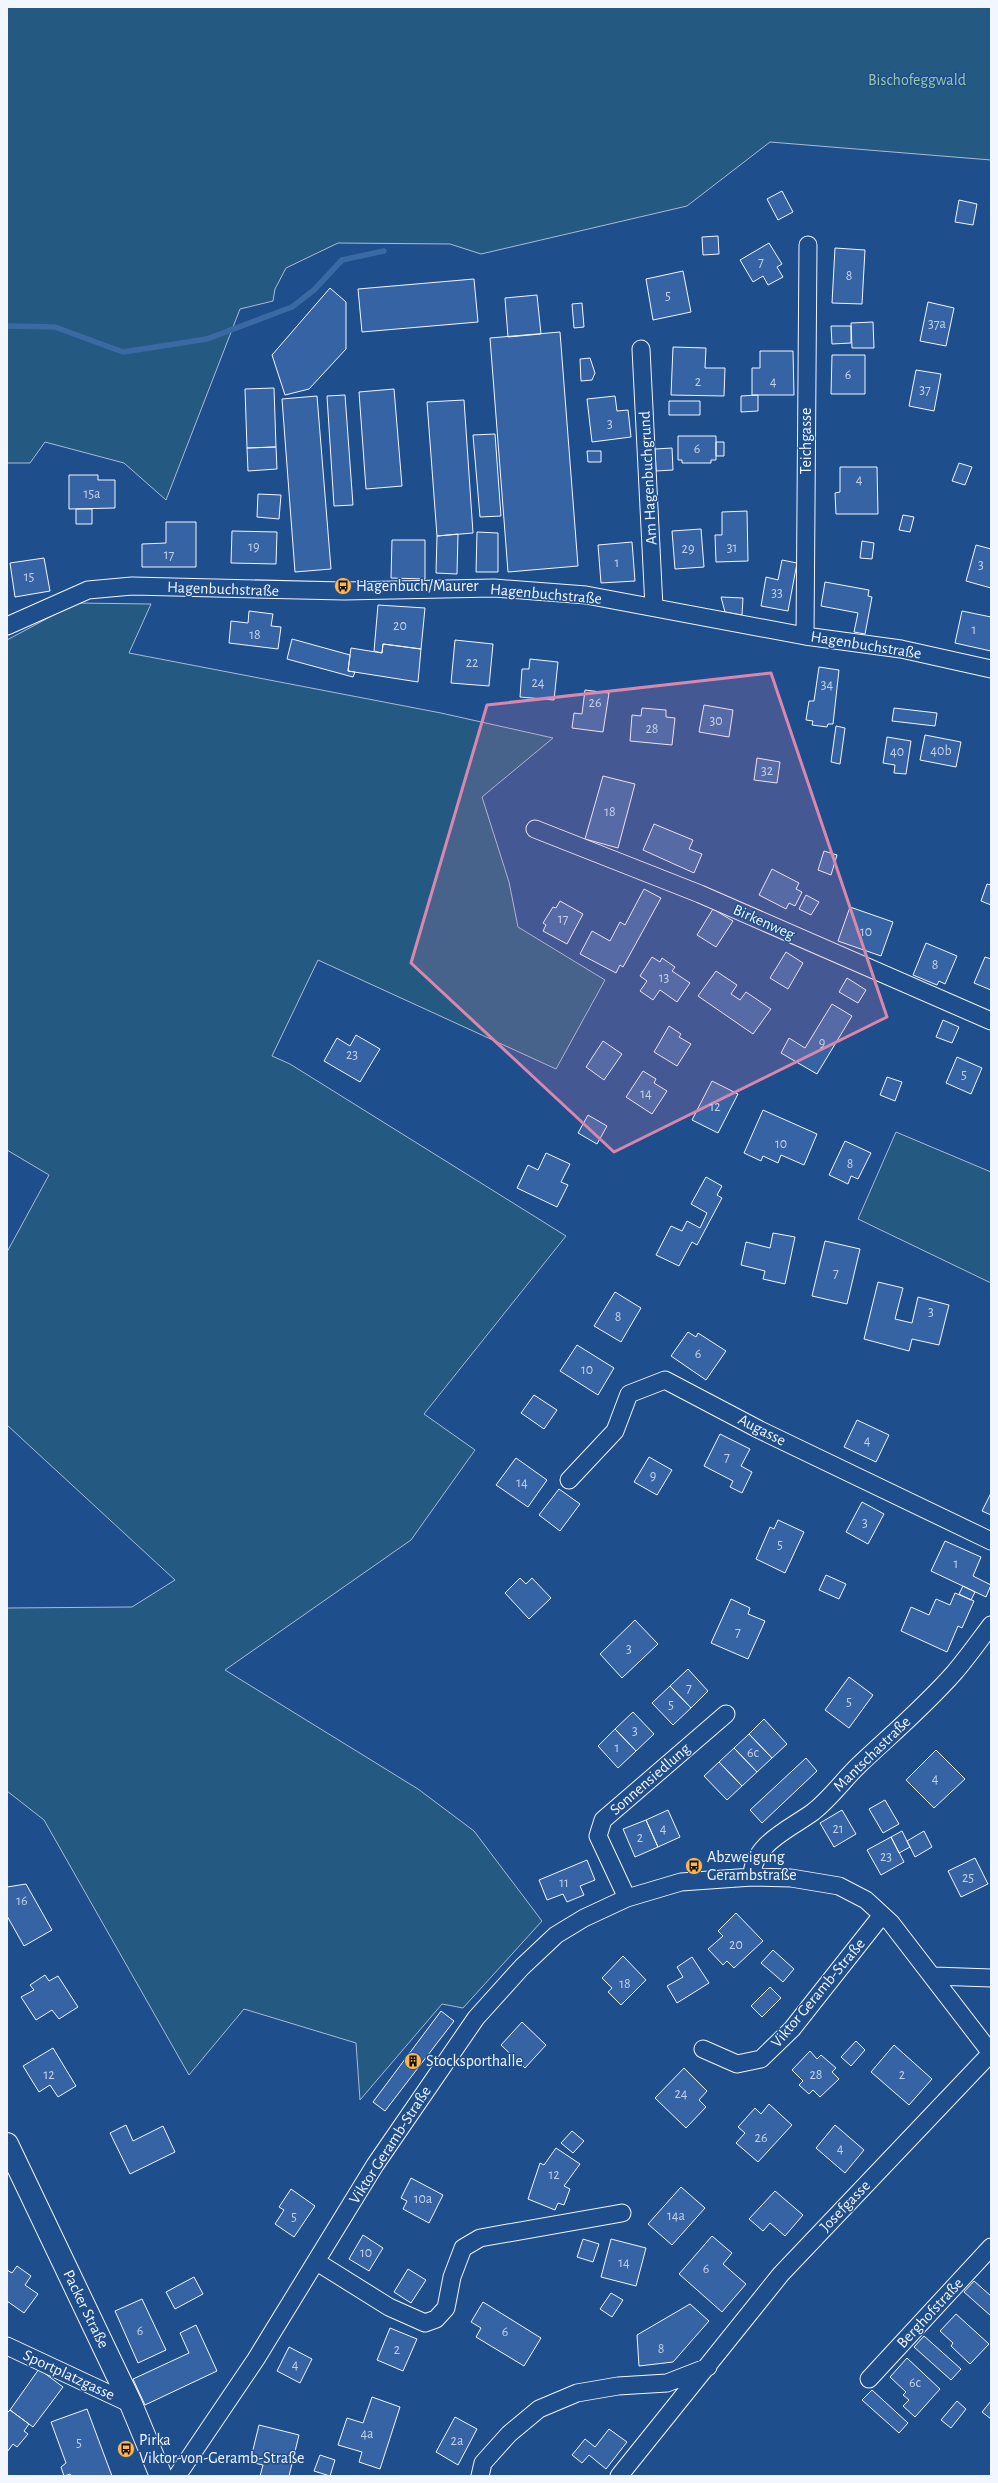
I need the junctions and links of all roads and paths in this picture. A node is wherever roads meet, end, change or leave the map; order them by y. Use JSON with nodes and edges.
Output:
{"nodes":[{"id":1,"x":808,"y":245,"type":"dead end"},
{"id":2,"x":641,"y":349,"type":"dead end"},
{"id":3,"x":654,"y":607,"type":"junction"},
{"id":4,"x":7,"y":626,"type":"edge"},
{"id":5,"x":805,"y":636,"type":"junction"},
{"id":6,"x":991,"y":669,"type":"edge"},
{"id":7,"x":535,"y":829,"type":"dead end"},
{"id":8,"x":991,"y":1021,"type":"edge"},
{"id":9,"x":569,"y":1480,"type":"dead end"},
{"id":10,"x":991,"y":1541,"type":"edge"},
{"id":11,"x":991,"y":1625,"type":"edge"},
{"id":12,"x":726,"y":1714,"type":"dead end"},
{"id":13,"x":752,"y":1877,"type":"junction"},
{"id":14,"x":627,"y":1898,"type":"junction"},
{"id":15,"x":882,"y":1915,"type":"junction"},
{"id":16,"x":934,"y":1976,"type":"junction"},
{"id":17,"x":991,"y":1978,"type":"edge"},
{"id":18,"x":703,"y":2049,"type":"dead end"},
{"id":19,"x":991,"y":2053,"type":"edge"},
{"id":20,"x":7,"y":2144,"type":"edge"},
{"id":21,"x":622,"y":2213,"type":"dead end"},
{"id":22,"x":991,"y":2247,"type":"edge"},
{"id":23,"x":317,"y":2262,"type":"junction"},
{"id":24,"x":7,"y":2346,"type":"edge"},
{"id":25,"x":708,"y":2367,"type":"junction"},
{"id":26,"x":869,"y":2380,"type":"dead end"},
{"id":27,"x":131,"y":2404,"type":"junction"},
{"id":28,"x":161,"y":2476,"type":"edge"},
{"id":29,"x":176,"y":2476,"type":"edge"},
{"id":30,"x":480,"y":2476,"type":"edge"},
{"id":31,"x":619,"y":2476,"type":"edge"}],
"edges":[{"from":1,"to":5,"type":"street","name":"Teichgasse"},
{"from":2,"to":3,"type":"street","name":"Am Hagenbuchgrund"},
{"from":3,"to":4,"type":"street","name":"Hagenbuchstraße"},
{"from":3,"to":5,"type":"street","name":"Hagenbuchstraße"},
{"from":5,"to":6,"type":"street","name":"Hagenbuchstraße"},
{"from":7,"to":8,"type":"street","name":"Birkenweg"},
{"from":9,"to":10,"type":"street","name":"Augasse"},
{"from":11,"to":13,"type":"street","name":"Mantschastraße"},
{"from":12,"to":14,"type":"street","name":"Sonnensiedlung"},
{"from":13,"to":14,"type":"street","name":"Viktor Geramb-Straße"},
{"from":13,"to":15,"type":"street","name":"Viktor Geramb-Straße"},
{"from":14,"to":23,"type":"street","name":"Viktor Geramb-Straße"},
{"from":15,"to":16,"type":"street","name":"Viktor Geramb-Straße"},
{"from":15,"to":18,"type":"street","name":"Viktor Geramb-Straße"},
{"from":16,"to":17,"type":"street"},
{"from":16,"to":19,"type":"street"},
{"from":19,"to":25,"type":"street","name":"Josefgasse"},
{"from":20,"to":27,"type":"main road","name":"Packer Straße"},
{"from":21,"to":23,"type":"street"},
{"from":22,"to":26,"type":"street","name":"Berghofstraße"},
{"from":23,"to":29,"type":"street","name":"Viktor Geramb-Straße"},
{"from":24,"to":27,"type":"street","name":"Sportplatzgasse"},
{"from":25,"to":30,"type":"street"},
{"from":25,"to":31,"type":"street","name":"Josefgasse"},
{"from":27,"to":28,"type":"main road","name":"Packer Straße"}]}
